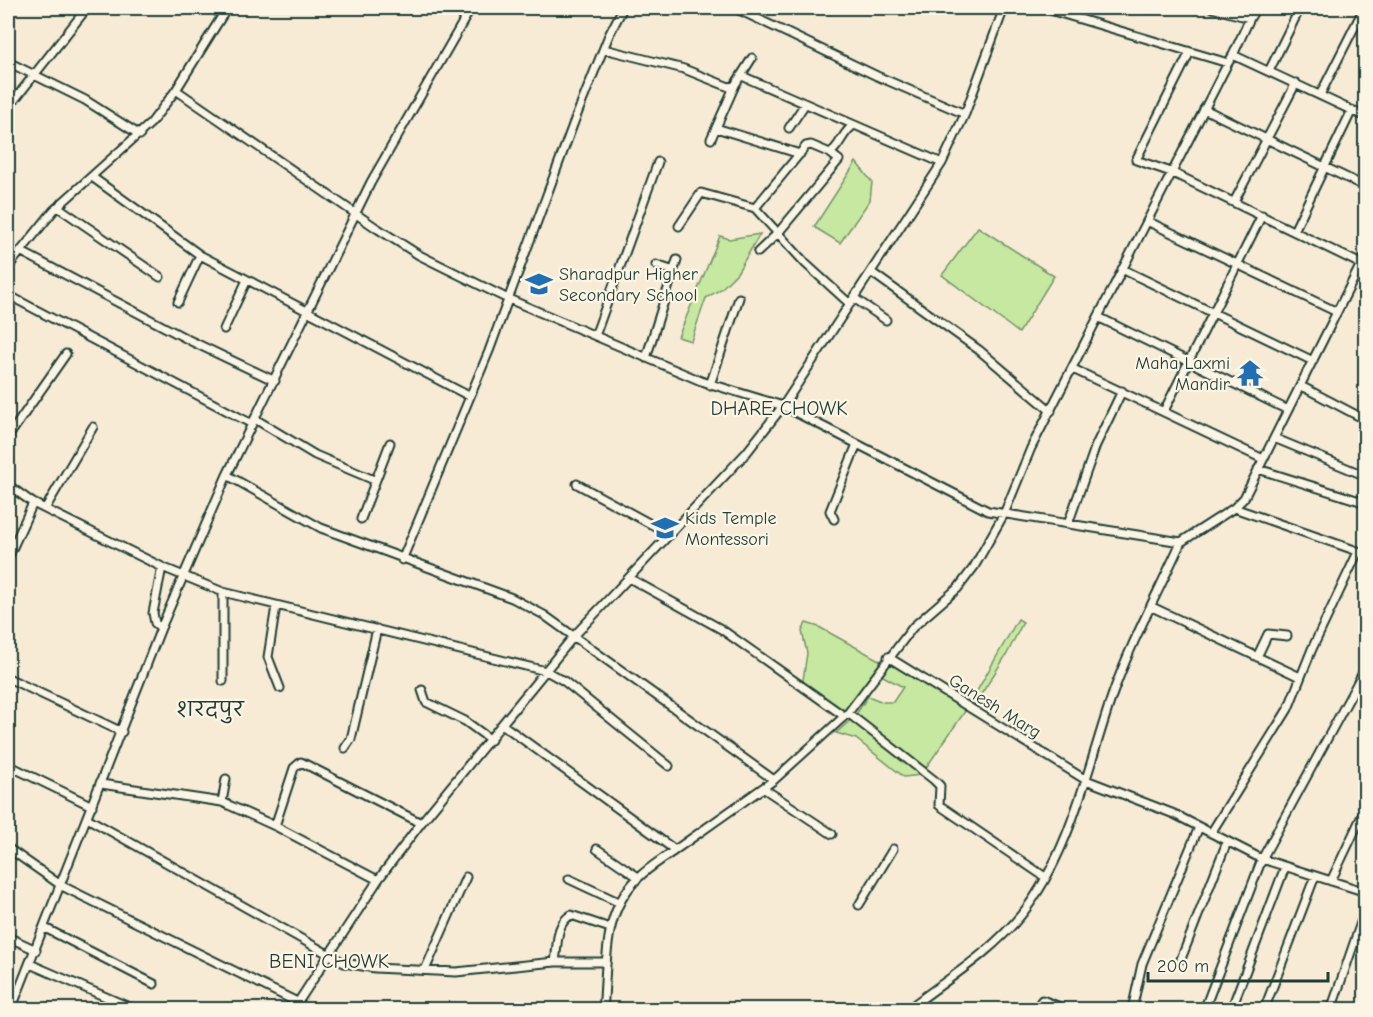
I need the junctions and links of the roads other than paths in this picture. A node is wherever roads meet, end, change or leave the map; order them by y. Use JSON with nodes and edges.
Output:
{"nodes":[{"id":1,"x":87,"y":8,"type":"edge"},
{"id":2,"x":211,"y":8,"type":"edge"},
{"id":3,"x":227,"y":8,"type":"edge"},
{"id":4,"x":471,"y":8,"type":"edge"},
{"id":5,"x":623,"y":8,"type":"edge"},
{"id":6,"x":735,"y":8,"type":"edge"},
{"id":7,"x":1004,"y":8,"type":"edge"},
{"id":8,"x":1043,"y":8,"type":"edge"},
{"id":9,"x":1212,"y":8,"type":"edge"},
{"id":10,"x":1256,"y":8,"type":"edge"},
{"id":11,"x":1300,"y":8,"type":"edge"},
{"id":12,"x":1364,"y":8,"type":"edge"},
{"id":13,"x":223,"y":15,"type":"junction"},
{"id":14,"x":1250,"y":18,"type":"junction"},
{"id":15,"x":604,"y":49,"type":"junction"},
{"id":16,"x":1190,"y":52,"type":"junction"},
{"id":17,"x":1233,"y":55,"type":"junction"},
{"id":18,"x":752,"y":58,"type":"dead end"},
{"id":19,"x":8,"y":62,"type":"edge"},
{"id":20,"x":1228,"y":63,"type":"junction"},
{"id":21,"x":1269,"y":70,"type":"junction"},
{"id":22,"x":36,"y":74,"type":"junction"},
{"id":23,"x":742,"y":76,"type":"junction"},
{"id":24,"x":1296,"y":83,"type":"junction"},
{"id":25,"x":735,"y":85,"type":"junction"},
{"id":26,"x":176,"y":90,"type":"junction"},
{"id":27,"x":1320,"y":95,"type":"junction"},
{"id":28,"x":10,"y":99,"type":"edge"},
{"id":29,"x":805,"y":104,"type":"junction"},
{"id":30,"x":8,"y":108,"type":"edge"},
{"id":31,"x":1204,"y":109,"type":"junction"},
{"id":32,"x":1352,"y":110,"type":"junction"},
{"id":33,"x":965,"y":114,"type":"junction"},
{"id":34,"x":1365,"y":117,"type":"edge"},
{"id":35,"x":854,"y":125,"type":"junction"},
{"id":36,"x":716,"y":128,"type":"junction"},
{"id":37,"x":789,"y":128,"type":"dead end"},
{"id":38,"x":140,"y":135,"type":"junction"},
{"id":39,"x":711,"y":139,"type":"dead end"},
{"id":40,"x":1267,"y":140,"type":"junction"},
{"id":41,"x":830,"y":153,"type":"junction"},
{"id":42,"x":800,"y":154,"type":"junction"},
{"id":43,"x":658,"y":162,"type":"dead end"},
{"id":44,"x":942,"y":163,"type":"junction"},
{"id":45,"x":1325,"y":168,"type":"junction"},
{"id":46,"x":1171,"y":172,"type":"junction"},
{"id":47,"x":92,"y":177,"type":"junction"},
{"id":48,"x":1365,"y":187,"type":"edge"},
{"id":49,"x":1234,"y":202,"type":"junction"},
{"id":50,"x":58,"y":207,"type":"junction"},
{"id":51,"x":755,"y":208,"type":"junction"},
{"id":52,"x":356,"y":214,"type":"junction"},
{"id":53,"x":1262,"y":215,"type":"junction"},
{"id":54,"x":1147,"y":221,"type":"junction"},
{"id":55,"x":680,"y":225,"type":"dead end"},
{"id":56,"x":1294,"y":231,"type":"junction"},
{"id":57,"x":777,"y":234,"type":"junction"},
{"id":58,"x":20,"y":251,"type":"junction"},
{"id":59,"x":758,"y":252,"type":"dead end"},
{"id":60,"x":1365,"y":254,"type":"edge"},
{"id":61,"x":200,"y":255,"type":"junction"},
{"id":62,"x":677,"y":260,"type":"dead end"},
{"id":63,"x":1238,"y":263,"type":"junction"},
{"id":64,"x":1361,"y":264,"type":"junction"},
{"id":65,"x":656,"y":265,"type":"dead end"},
{"id":66,"x":8,"y":267,"type":"edge"},
{"id":67,"x":1122,"y":269,"type":"junction"},
{"id":68,"x":674,"y":271,"type":"junction"},
{"id":69,"x":871,"y":272,"type":"junction"},
{"id":70,"x":160,"y":277,"type":"dead end"},
{"id":71,"x":247,"y":280,"type":"junction"},
{"id":72,"x":8,"y":295,"type":"edge"},
{"id":73,"x":739,"y":298,"type":"dead end"},
{"id":74,"x":509,"y":299,"type":"junction"},
{"id":75,"x":852,"y":301,"type":"junction"},
{"id":76,"x":178,"y":302,"type":"dead end"},
{"id":77,"x":309,"y":311,"type":"junction"},
{"id":78,"x":1213,"y":311,"type":"junction"},
{"id":79,"x":1337,"y":312,"type":"junction"},
{"id":80,"x":1098,"y":317,"type":"junction"},
{"id":81,"x":886,"y":320,"type":"dead end"},
{"id":82,"x":224,"y":329,"type":"dead end"},
{"id":83,"x":595,"y":336,"type":"junction"},
{"id":84,"x":66,"y":354,"type":"dead end"},
{"id":85,"x":646,"y":358,"type":"junction"},
{"id":86,"x":1189,"y":360,"type":"junction"},
{"id":87,"x":1313,"y":362,"type":"junction"},
{"id":88,"x":1073,"y":369,"type":"junction"},
{"id":89,"x":275,"y":381,"type":"junction"},
{"id":90,"x":710,"y":385,"type":"junction"},
{"id":91,"x":1301,"y":387,"type":"junction"},
{"id":92,"x":1122,"y":391,"type":"junction"},
{"id":93,"x":469,"y":396,"type":"junction"},
{"id":94,"x":783,"y":406,"type":"junction"},
{"id":95,"x":1288,"y":410,"type":"junction"},
{"id":96,"x":1051,"y":411,"type":"junction"},
{"id":97,"x":1164,"y":411,"type":"junction"},
{"id":98,"x":1365,"y":420,"type":"edge"},
{"id":99,"x":254,"y":422,"type":"junction"},
{"id":100,"x":93,"y":427,"type":"dead end"},
{"id":101,"x":8,"y":437,"type":"edge"},
{"id":102,"x":1274,"y":438,"type":"junction"},
{"id":103,"x":390,"y":443,"type":"dead end"},
{"id":104,"x":857,"y":444,"type":"junction"},
{"id":105,"x":1263,"y":459,"type":"junction"},
{"id":106,"x":1258,"y":469,"type":"junction"},
{"id":107,"x":227,"y":475,"type":"junction"},
{"id":108,"x":1365,"y":476,"type":"edge"},
{"id":109,"x":374,"y":480,"type":"junction"},
{"id":110,"x":577,"y":484,"type":"dead end"},
{"id":111,"x":8,"y":485,"type":"edge"},
{"id":112,"x":33,"y":502,"type":"junction"},
{"id":113,"x":1365,"y":503,"type":"edge"},
{"id":114,"x":45,"y":508,"type":"junction"},
{"id":115,"x":1234,"y":508,"type":"junction"},
{"id":116,"x":1004,"y":514,"type":"junction"},
{"id":117,"x":361,"y":519,"type":"dead end"},
{"id":118,"x":834,"y":519,"type":"dead end"},
{"id":119,"x":1068,"y":524,"type":"junction"},
{"id":120,"x":669,"y":534,"type":"junction"},
{"id":121,"x":1181,"y":542,"type":"junction"},
{"id":122,"x":1362,"y":553,"type":"edge"},
{"id":123,"x":8,"y":558,"type":"edge"},
{"id":124,"x":402,"y":560,"type":"junction"},
{"id":125,"x":162,"y":567,"type":"junction"},
{"id":126,"x":183,"y":576,"type":"junction"},
{"id":127,"x":628,"y":578,"type":"junction"},
{"id":128,"x":223,"y":592,"type":"junction"},
{"id":129,"x":276,"y":606,"type":"junction"},
{"id":130,"x":1152,"y":607,"type":"junction"},
{"id":131,"x":161,"y":628,"type":"junction"},
{"id":132,"x":376,"y":629,"type":"junction"},
{"id":133,"x":574,"y":636,"type":"junction"},
{"id":134,"x":1287,"y":636,"type":"dead end"},
{"id":135,"x":888,"y":657,"type":"junction"},
{"id":136,"x":1257,"y":657,"type":"junction"},
{"id":137,"x":1365,"y":667,"type":"edge"},
{"id":138,"x":546,"y":671,"type":"junction"},
{"id":139,"x":1300,"y":677,"type":"junction"},
{"id":140,"x":8,"y":678,"type":"edge"},
{"id":141,"x":223,"y":681,"type":"dead end"},
{"id":142,"x":280,"y":688,"type":"dead end"},
{"id":143,"x":422,"y":690,"type":"dead end"},
{"id":144,"x":846,"y":715,"type":"junction"},
{"id":145,"x":503,"y":725,"type":"junction"},
{"id":146,"x":122,"y":732,"type":"junction"},
{"id":147,"x":491,"y":740,"type":"junction"},
{"id":148,"x":345,"y":748,"type":"dead end"},
{"id":149,"x":8,"y":765,"type":"edge"},
{"id":150,"x":669,"y":766,"type":"dead end"},
{"id":151,"x":226,"y":779,"type":"dead end"},
{"id":152,"x":774,"y":780,"type":"junction"},
{"id":153,"x":1086,"y":780,"type":"junction"},
{"id":154,"x":101,"y":784,"type":"junction"},
{"id":155,"x":763,"y":788,"type":"junction"},
{"id":156,"x":222,"y":802,"type":"junction"},
{"id":157,"x":92,"y":806,"type":"junction"},
{"id":158,"x":1365,"y":807,"type":"edge"},
{"id":159,"x":87,"y":818,"type":"junction"},
{"id":160,"x":421,"y":823,"type":"junction"},
{"id":161,"x":274,"y":826,"type":"junction"},
{"id":162,"x":1199,"y":827,"type":"junction"},
{"id":163,"x":1211,"y":833,"type":"junction"},
{"id":164,"x":832,"y":834,"type":"dead end"},
{"id":165,"x":1227,"y":842,"type":"junction"},
{"id":166,"x":8,"y":848,"type":"edge"},
{"id":167,"x":597,"y":849,"type":"dead end"},
{"id":168,"x":893,"y":849,"type":"dead end"},
{"id":169,"x":675,"y":850,"type":"junction"},
{"id":170,"x":1262,"y":859,"type":"junction"},
{"id":171,"x":1285,"y":867,"type":"junction"},
{"id":172,"x":1315,"y":876,"type":"junction"},
{"id":173,"x":466,"y":877,"type":"dead end"},
{"id":174,"x":638,"y":877,"type":"junction"},
{"id":175,"x":1045,"y":877,"type":"junction"},
{"id":176,"x":569,"y":879,"type":"dead end"},
{"id":177,"x":378,"y":880,"type":"junction"},
{"id":178,"x":1331,"y":881,"type":"junction"},
{"id":179,"x":62,"y":886,"type":"junction"},
{"id":180,"x":1365,"y":892,"type":"edge"},
{"id":181,"x":618,"y":902,"type":"junction"},
{"id":182,"x":860,"y":905,"type":"dead end"},
{"id":183,"x":1365,"y":908,"type":"edge"},
{"id":184,"x":45,"y":928,"type":"junction"},
{"id":185,"x":610,"y":928,"type":"junction"},
{"id":186,"x":8,"y":937,"type":"edge"},
{"id":187,"x":36,"y":950,"type":"junction"},
{"id":188,"x":328,"y":957,"type":"junction"},
{"id":189,"x":1181,"y":959,"type":"dead end"},
{"id":190,"x":555,"y":962,"type":"junction"},
{"id":191,"x":605,"y":962,"type":"junction"},
{"id":192,"x":30,"y":964,"type":"junction"},
{"id":193,"x":425,"y":970,"type":"junction"},
{"id":194,"x":154,"y":984,"type":"dead end"},
{"id":195,"x":297,"y":1002,"type":"junction"},
{"id":196,"x":11,"y":1010,"type":"edge"},
{"id":197,"x":136,"y":1010,"type":"edge"},
{"id":198,"x":293,"y":1010,"type":"edge"},
{"id":199,"x":603,"y":1010,"type":"edge"},
{"id":200,"x":906,"y":1010,"type":"edge"},
{"id":201,"x":1035,"y":1010,"type":"edge"},
{"id":202,"x":1068,"y":1010,"type":"edge"},
{"id":203,"x":1132,"y":1010,"type":"edge"},
{"id":204,"x":1204,"y":1010,"type":"edge"},
{"id":205,"x":1231,"y":1010,"type":"edge"},
{"id":206,"x":1264,"y":1010,"type":"edge"},
{"id":207,"x":1331,"y":1010,"type":"edge"}],
"edges":[{"from":1,"to":22,"type":"street"},
{"from":2,"to":13,"type":"street"},
{"from":3,"to":13,"type":"street"},
{"from":4,"to":52,"type":"street"},
{"from":5,"to":15,"type":"street"},
{"from":6,"to":33,"type":"street"},
{"from":7,"to":33,"type":"street"},
{"from":8,"to":16,"type":"street"},
{"from":9,"to":14,"type":"street"},
{"from":10,"to":14,"type":"street"},
{"from":11,"to":21,"type":"street"},
{"from":12,"to":27,"type":"street"},
{"from":13,"to":26,"type":"street"},
{"from":14,"to":17,"type":"street"},
{"from":15,"to":25,"type":"street"},
{"from":15,"to":74,"type":"street"},
{"from":16,"to":20,"type":"street"},
{"from":16,"to":46,"type":"street"},
{"from":17,"to":20,"type":"street"},
{"from":17,"to":21,"type":"street"},
{"from":18,"to":23,"type":"street"},
{"from":19,"to":22,"type":"street"},
{"from":20,"to":31,"type":"street"},
{"from":21,"to":24,"type":"street"},
{"from":22,"to":28,"type":"street"},
{"from":22,"to":38,"type":"street"},
{"from":23,"to":25,"type":"street"},
{"from":23,"to":29,"type":"street"},
{"from":24,"to":27,"type":"street"},
{"from":24,"to":40,"type":"street"},
{"from":25,"to":36,"type":"street"},
{"from":26,"to":38,"type":"street"},
{"from":26,"to":52,"type":"street"},
{"from":27,"to":32,"type":"street"},
{"from":28,"to":30,"type":"street"},
{"from":29,"to":35,"type":"street"},
{"from":29,"to":37,"type":"street"},
{"from":31,"to":40,"type":"street"},
{"from":31,"to":46,"type":"street"},
{"from":32,"to":34,"type":"street"},
{"from":32,"to":45,"type":"street"},
{"from":33,"to":44,"type":"street"},
{"from":35,"to":41,"type":"street"},
{"from":35,"to":44,"type":"street"},
{"from":36,"to":39,"type":"street"},
{"from":36,"to":42,"type":"street"},
{"from":38,"to":47,"type":"street"},
{"from":40,"to":45,"type":"street"},
{"from":40,"to":49,"type":"street"},
{"from":41,"to":42,"type":"street"},
{"from":41,"to":57,"type":"street"},
{"from":42,"to":51,"type":"street"},
{"from":43,"to":83,"type":"street"},
{"from":44,"to":69,"type":"street"},
{"from":45,"to":48,"type":"street"},
{"from":45,"to":56,"type":"street"},
{"from":46,"to":49,"type":"street"},
{"from":46,"to":54,"type":"street"},
{"from":47,"to":50,"type":"street"},
{"from":47,"to":61,"type":"street"},
{"from":49,"to":53,"type":"street"},
{"from":50,"to":58,"type":"street"},
{"from":50,"to":70,"type":"street"},
{"from":51,"to":55,"type":"street"},
{"from":51,"to":57,"type":"street"},
{"from":52,"to":74,"type":"street"},
{"from":52,"to":77,"type":"street"},
{"from":53,"to":56,"type":"street"},
{"from":53,"to":63,"type":"street"},
{"from":54,"to":63,"type":"street"},
{"from":54,"to":67,"type":"street"},
{"from":56,"to":64,"type":"street"},
{"from":57,"to":59,"type":"street"},
{"from":57,"to":75,"type":"street"},
{"from":58,"to":66,"type":"street"},
{"from":58,"to":89,"type":"street"},
{"from":60,"to":64,"type":"street"},
{"from":61,"to":71,"type":"street"},
{"from":61,"to":76,"type":"street"},
{"from":62,"to":68,"type":"street"},
{"from":63,"to":78,"type":"street"},
{"from":63,"to":79,"type":"street"},
{"from":64,"to":79,"type":"street"},
{"from":65,"to":68,"type":"street"},
{"from":67,"to":78,"type":"street"},
{"from":67,"to":80,"type":"street"},
{"from":68,"to":85,"type":"street"},
{"from":69,"to":75,"type":"street"},
{"from":69,"to":96,"type":"street"},
{"from":71,"to":77,"type":"street"},
{"from":71,"to":82,"type":"street"},
{"from":72,"to":99,"type":"street"},
{"from":73,"to":90,"type":"street"},
{"from":74,"to":83,"type":"street"},
{"from":74,"to":93,"type":"street"},
{"from":75,"to":81,"type":"street"},
{"from":75,"to":94,"type":"street"},
{"from":77,"to":89,"type":"street"},
{"from":77,"to":93,"type":"street"},
{"from":78,"to":86,"type":"street"},
{"from":78,"to":87,"type":"street"},
{"from":79,"to":87,"type":"street"},
{"from":80,"to":86,"type":"street"},
{"from":80,"to":88,"type":"street"},
{"from":83,"to":85,"type":"street"},
{"from":84,"to":101,"type":"street"},
{"from":85,"to":90,"type":"street"},
{"from":86,"to":95,"type":"street"},
{"from":86,"to":97,"type":"street"},
{"from":87,"to":91,"type":"street"},
{"from":88,"to":92,"type":"street"},
{"from":88,"to":96,"type":"street"},
{"from":89,"to":99,"type":"street"},
{"from":90,"to":94,"type":"street"},
{"from":91,"to":95,"type":"street"},
{"from":91,"to":98,"type":"street"},
{"from":92,"to":97,"type":"street"},
{"from":92,"to":119,"type":"street"},
{"from":93,"to":124,"type":"street"},
{"from":94,"to":104,"type":"street"},
{"from":94,"to":120,"type":"street"},
{"from":95,"to":102,"type":"street"},
{"from":96,"to":116,"type":"street"},
{"from":97,"to":105,"type":"street"},
{"from":99,"to":107,"type":"street"},
{"from":99,"to":109,"type":"street"},
{"from":100,"to":114,"type":"street"},
{"from":102,"to":105,"type":"street"},
{"from":102,"to":108,"type":"street"},
{"from":103,"to":109,"type":"street"},
{"from":104,"to":116,"type":"street"},
{"from":104,"to":118,"type":"street"},
{"from":105,"to":106,"type":"street"},
{"from":106,"to":113,"type":"street"},
{"from":106,"to":115,"type":"street"},
{"from":107,"to":124,"type":"street"},
{"from":107,"to":126,"type":"street"},
{"from":109,"to":117,"type":"street"},
{"from":110,"to":120,"type":"street"},
{"from":111,"to":112,"type":"street"},
{"from":112,"to":114,"type":"street"},
{"from":112,"to":123,"type":"street"},
{"from":114,"to":125,"type":"street"},
{"from":115,"to":121,"type":"street"},
{"from":115,"to":122,"type":"street"},
{"from":116,"to":119,"type":"street"},
{"from":116,"to":135,"type":"street"},
{"from":119,"to":121,"type":"street"},
{"from":120,"to":127,"type":"street"},
{"from":121,"to":130,"type":"street"},
{"from":122,"to":139,"type":"street"},
{"from":124,"to":133,"type":"street"},
{"from":125,"to":126,"type":"street"},
{"from":125,"to":131,"type":"street"},
{"from":126,"to":128,"type":"street"},
{"from":126,"to":131,"type":"street"},
{"from":127,"to":133,"type":"street"},
{"from":127,"to":144,"type":"street"},
{"from":128,"to":129,"type":"street"},
{"from":128,"to":141,"type":"street"},
{"from":129,"to":132,"type":"street"},
{"from":129,"to":142,"type":"street"},
{"from":130,"to":136,"type":"street"},
{"from":130,"to":153,"type":"street"},
{"from":131,"to":146,"type":"street"},
{"from":132,"to":138,"type":"street"},
{"from":132,"to":148,"type":"street"},
{"from":133,"to":138,"type":"street"},
{"from":133,"to":152,"type":"street"},
{"from":134,"to":136,"type":"street"},
{"from":135,"to":144,"type":"street"},
{"from":135,"to":153,"type":"street","name":"Ganesh Marg"},
{"from":136,"to":139,"type":"street"},
{"from":137,"to":170,"type":"street"},
{"from":138,"to":145,"type":"street"},
{"from":138,"to":150,"type":"street"},
{"from":139,"to":163,"type":"street"},
{"from":140,"to":146,"type":"street"},
{"from":143,"to":147,"type":"street"},
{"from":144,"to":152,"type":"street"},
{"from":144,"to":175,"type":"street"},
{"from":145,"to":147,"type":"street"},
{"from":145,"to":169,"type":"street"},
{"from":146,"to":154,"type":"street"},
{"from":147,"to":160,"type":"street"},
{"from":149,"to":157,"type":"street"},
{"from":151,"to":156,"type":"street"},
{"from":152,"to":155,"type":"street"},
{"from":153,"to":162,"type":"street","name":"Ganesh Marg"},
{"from":153,"to":175,"type":"street"},
{"from":154,"to":156,"type":"street"},
{"from":154,"to":157,"type":"street"},
{"from":155,"to":164,"type":"street"},
{"from":155,"to":169,"type":"street"},
{"from":156,"to":161,"type":"street"},
{"from":157,"to":159,"type":"street"},
{"from":158,"to":178,"type":"street"},
{"from":159,"to":179,"type":"street"},
{"from":159,"to":188,"type":"street"},
{"from":160,"to":161,"type":"street"},
{"from":160,"to":177,"type":"street"},
{"from":161,"to":177,"type":"street"},
{"from":162,"to":163,"type":"street","name":"Ganesh Marg"},
{"from":162,"to":203,"type":"street"},
{"from":163,"to":165,"type":"street","name":"Ganesh Marg"},
{"from":165,"to":170,"type":"street","name":"Ganesh Marg"},
{"from":165,"to":189,"type":"street"},
{"from":166,"to":179,"type":"street"},
{"from":167,"to":174,"type":"street"},
{"from":168,"to":182,"type":"street"},
{"from":169,"to":174,"type":"street"},
{"from":170,"to":171,"type":"street","name":"Ganesh Marg"},
{"from":170,"to":204,"type":"street"},
{"from":171,"to":172,"type":"street","name":"Ganesh Marg"},
{"from":171,"to":205,"type":"street"},
{"from":172,"to":178,"type":"street","name":"Ganesh Marg"},
{"from":172,"to":206,"type":"street"},
{"from":173,"to":193,"type":"street"},
{"from":174,"to":181,"type":"street"},
{"from":175,"to":200,"type":"street"},
{"from":176,"to":181,"type":"street"},
{"from":177,"to":188,"type":"street"},
{"from":178,"to":180,"type":"street","name":"Ganesh Marg"},
{"from":179,"to":184,"type":"street"},
{"from":179,"to":195,"type":"street"},
{"from":181,"to":185,"type":"street"},
{"from":183,"to":207,"type":"street"},
{"from":184,"to":187,"type":"street"},
{"from":184,"to":194,"type":"street"},
{"from":185,"to":190,"type":"street"},
{"from":185,"to":191,"type":"street"},
{"from":186,"to":187,"type":"street"},
{"from":187,"to":192,"type":"street"},
{"from":188,"to":193,"type":"street"},
{"from":188,"to":195,"type":"street"},
{"from":190,"to":191,"type":"street"},
{"from":190,"to":193,"type":"street"},
{"from":191,"to":199,"type":"street"},
{"from":192,"to":196,"type":"street"},
{"from":192,"to":197,"type":"street"},
{"from":195,"to":198,"type":"street"},
{"from":201,"to":202,"type":"street"}]}
